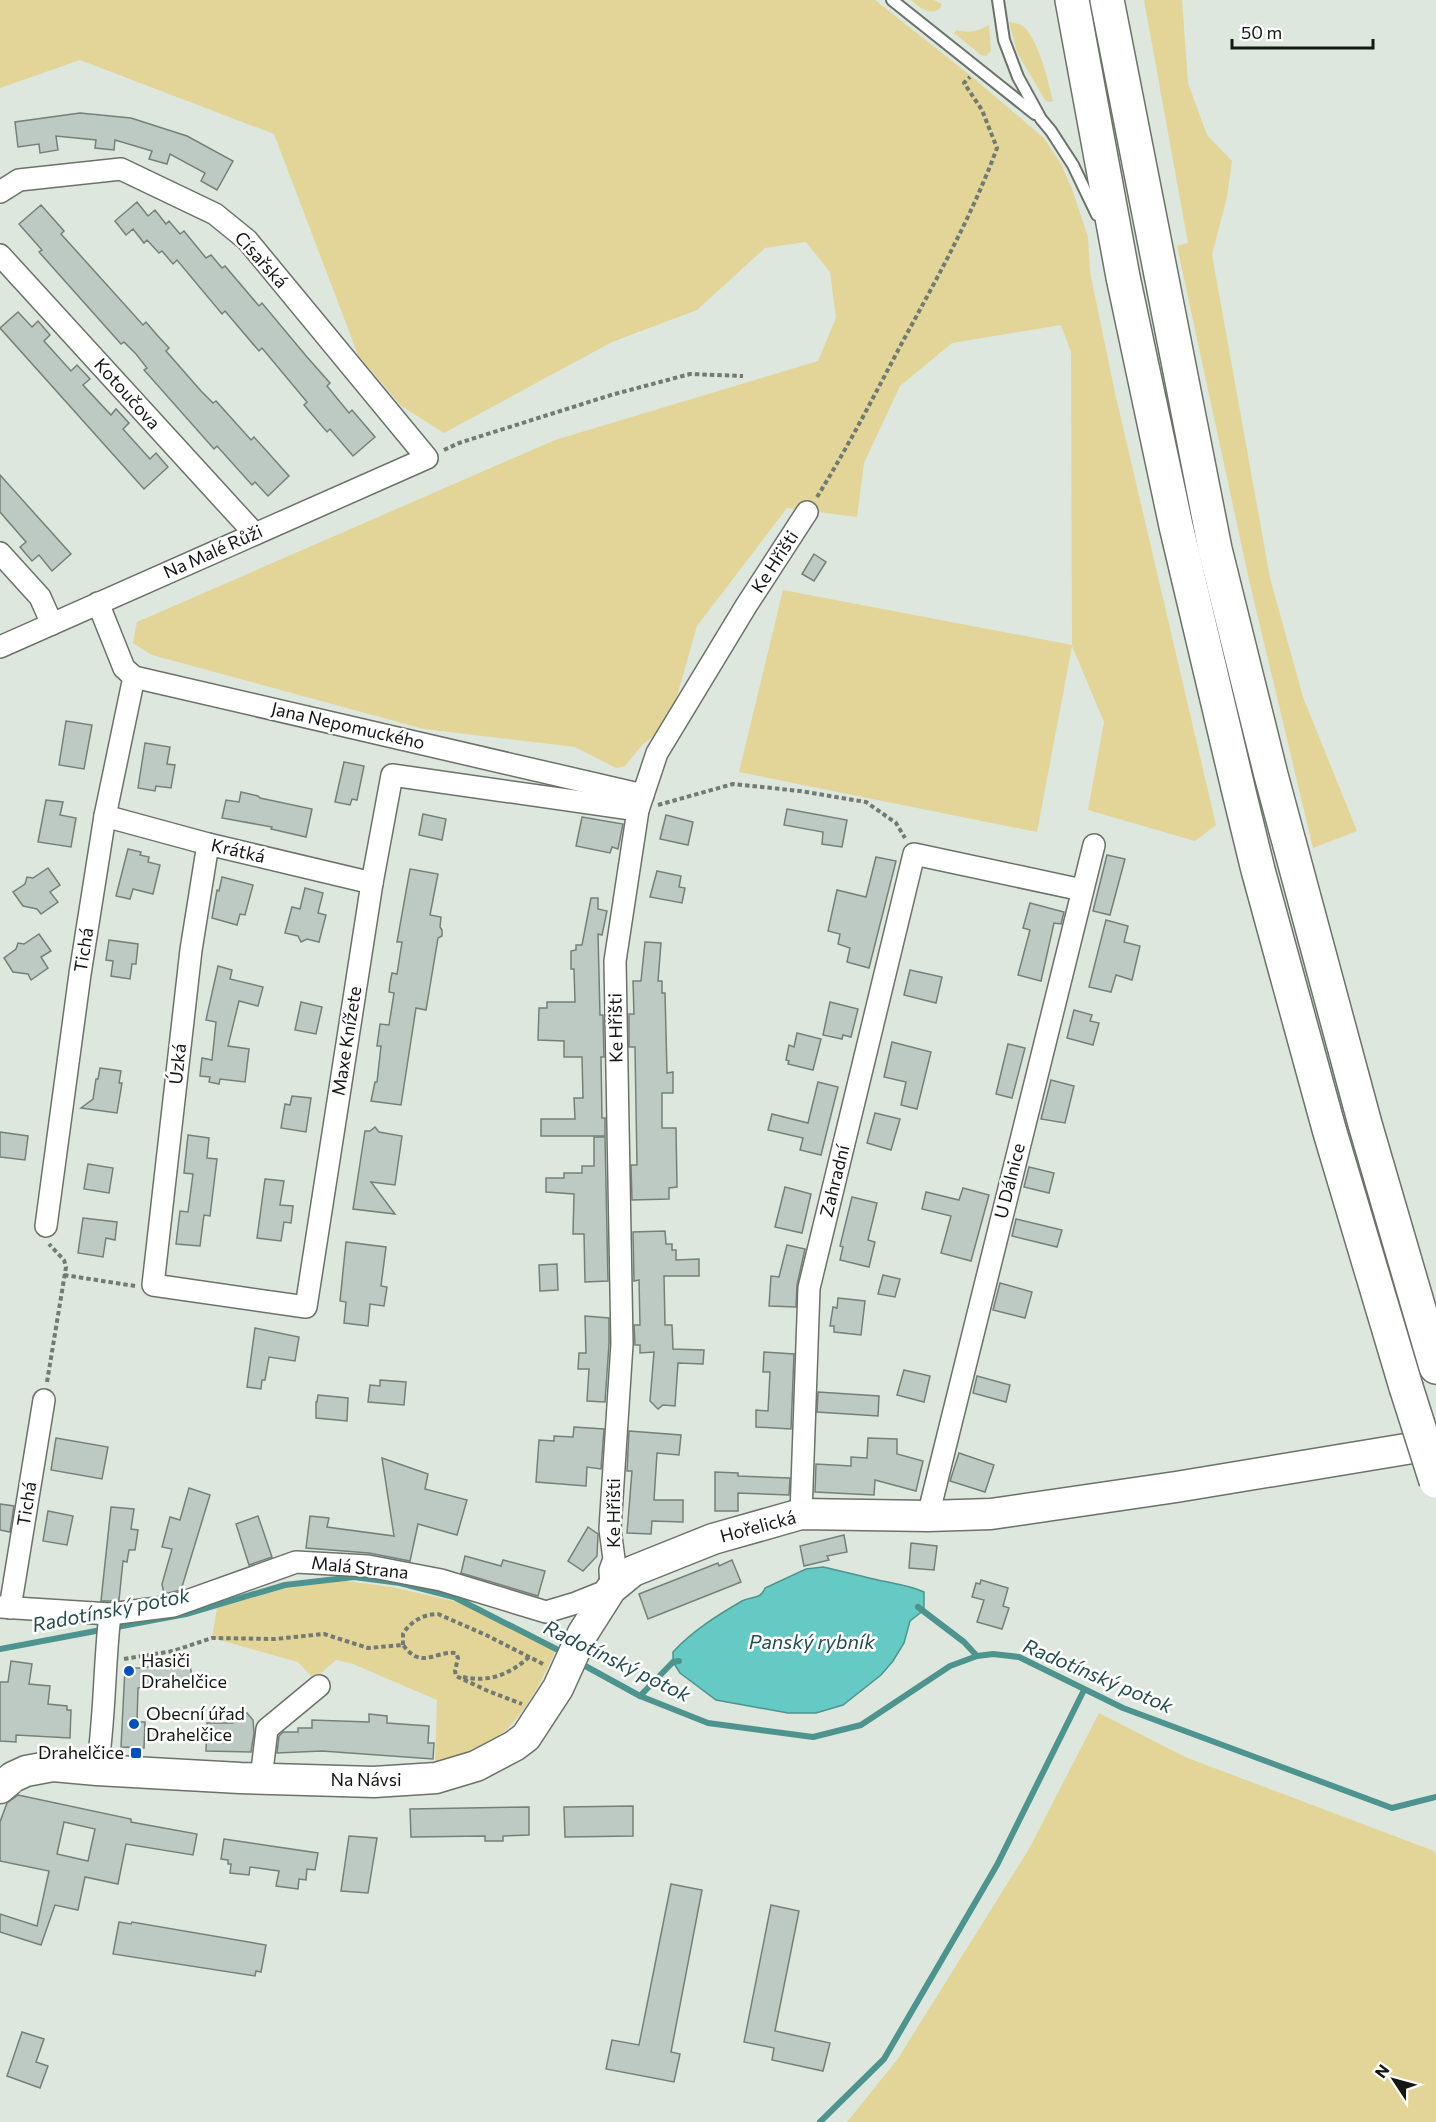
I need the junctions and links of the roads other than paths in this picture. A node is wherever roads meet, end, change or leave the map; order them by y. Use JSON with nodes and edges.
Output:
{"nodes":[{"id":1,"x":892,"y":0,"type":"edge"},
{"id":2,"x":998,"y":0,"type":"edge"},
{"id":3,"x":1072,"y":0,"type":"edge"},
{"id":4,"x":1107,"y":0,"type":"edge"},
{"id":5,"x":1118,"y":0,"type":"edge"},
{"id":6,"x":1124,"y":91,"type":"junction"},
{"id":7,"x":1041,"y":119,"type":"junction"},
{"id":8,"x":0,"y":192,"type":"edge"},
{"id":9,"x":0,"y":255,"type":"edge"},
{"id":10,"x":1123,"y":277,"type":"junction"},
{"id":11,"x":426,"y":458,"type":"joint"},
{"id":12,"x":807,"y":513,"type":"road end"},
{"id":13,"x":255,"y":534,"type":"junction"},
{"id":14,"x":0,"y":553,"type":"edge"},
{"id":15,"x":98,"y":603,"type":"junction"},
{"id":16,"x":52,"y":624,"type":"junction"},
{"id":17,"x":0,"y":647,"type":"edge"},
{"id":18,"x":135,"y":677,"type":"junction"},
{"id":19,"x":392,"y":775,"type":"joint"},
{"id":20,"x":640,"y":802,"type":"junction"},
{"id":21,"x":105,"y":816,"type":"junction"},
{"id":22,"x":208,"y":844,"type":"junction"},
{"id":23,"x":1094,"y":845,"type":"dead end"},
{"id":24,"x":372,"y":883,"type":"junction"},
{"id":25,"x":1082,"y":890,"type":"junction"},
{"id":26,"x":46,"y":1226,"type":"road end"},
{"id":27,"x":306,"y":1307,"type":"joint"},
{"id":28,"x":1436,"y":1367,"type":"edge"},
{"id":29,"x":44,"y":1400,"type":"road end"},
{"id":30,"x":1436,"y":1444,"type":"edge"},
{"id":31,"x":1436,"y":1481,"type":"edge"},
{"id":32,"x":801,"y":1514,"type":"junction"},
{"id":33,"x":927,"y":1516,"type":"junction"},
{"id":34,"x":611,"y":1589,"type":"junction"},
{"id":35,"x":5,"y":1607,"type":"edge"},
{"id":36,"x":109,"y":1625,"type":"junction"},
{"id":37,"x":319,"y":1686,"type":"dead end"},
{"id":38,"x":13,"y":1767,"type":"edge"},
{"id":39,"x":97,"y":1770,"type":"junction"},
{"id":40,"x":261,"y":1779,"type":"junction"},
{"id":41,"x":0,"y":1788,"type":"edge"}],
"edges":[{"from":1,"to":7,"type":"lane"},
{"from":2,"to":7,"type":"lane"},
{"from":3,"to":10,"type":"highway"},
{"from":4,"to":6,"type":"highway"},
{"from":5,"to":6,"type":"lane"},
{"from":6,"to":28,"type":"highway"},
{"from":7,"to":10,"type":"lane"},
{"from":8,"to":11,"type":"street","name":"Císařská"},
{"from":9,"to":13,"type":"street","name":"Kotoučova"},
{"from":10,"to":31,"type":"highway","bridge":true},
{"from":11,"to":13,"type":"street","name":"Na Malé Růži"},
{"from":12,"to":20,"type":"street","name":"Ke Hřišti"},
{"from":13,"to":15,"type":"street","name":"Na Malé Růži"},
{"from":14,"to":16,"type":"street"},
{"from":15,"to":16,"type":"street","name":"Na Malé Růži"},
{"from":15,"to":18,"type":"street"},
{"from":16,"to":17,"type":"street","name":"Na Malé Růži"},
{"from":18,"to":20,"type":"street","name":"Jana Nepomuckého"},
{"from":18,"to":21,"type":"street","name":"Tichá"},
{"from":19,"to":20,"type":"street","name":"Jana Nepomuckého"},
{"from":19,"to":24,"type":"street","name":"Maxe Knížete"},
{"from":20,"to":34,"type":"street","name":"Ke Hřišti"},
{"from":21,"to":22,"type":"street","name":"Krátká"},
{"from":21,"to":26,"type":"street","name":"Tichá"},
{"from":22,"to":24,"type":"street","name":"Krátká"},
{"from":22,"to":27,"type":"street","name":"Úzká"},
{"from":23,"to":25,"type":"street","name":"U Dálnice"},
{"from":24,"to":27,"type":"street","name":"Maxe Knížete"},
{"from":25,"to":32,"type":"street","name":"Zahradní"},
{"from":25,"to":33,"type":"street","name":"U Dálnice"},
{"from":29,"to":35,"type":"street","name":"Tichá"},
{"from":30,"to":33,"type":"main road","name":"Hořelická"},
{"from":32,"to":33,"type":"main road","name":"Hořelická"},
{"from":32,"to":34,"type":"main road","name":"Hořelická"},
{"from":34,"to":36,"type":"street","name":"Malá Strana"},
{"from":34,"to":40,"type":"main road","name":"Na Návsi"},
{"from":35,"to":36,"type":"street","name":"Malá Strana"},
{"from":36,"to":39,"type":"street"},
{"from":37,"to":40,"type":"street"},
{"from":38,"to":39,"type":"main road","name":"Na Návsi"},
{"from":38,"to":41,"type":"main road"},
{"from":39,"to":40,"type":"main road","name":"Na Návsi"}]}
